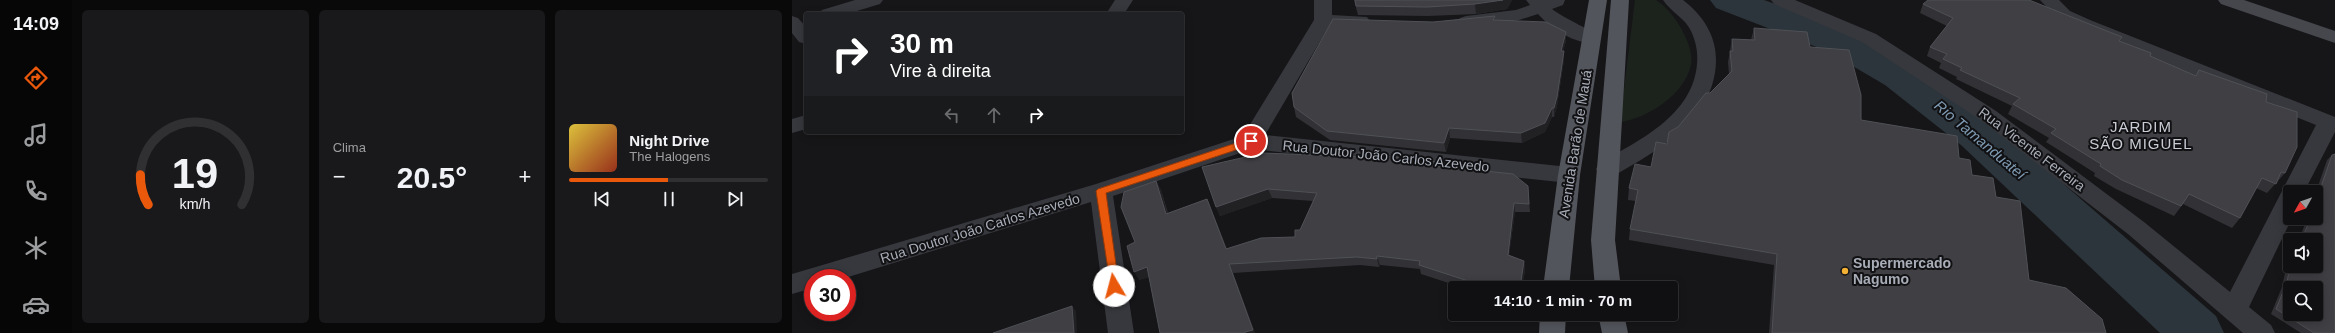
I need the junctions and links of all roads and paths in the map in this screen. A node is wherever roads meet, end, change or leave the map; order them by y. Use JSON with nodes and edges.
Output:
{"nodes":[{"id":1,"x":874,"y":0,"type":"edge"},
{"id":2,"x":1124,"y":0,"type":"edge"},
{"id":3,"x":1323,"y":0,"type":"edge"},
{"id":4,"x":1564,"y":0,"type":"edge"},
{"id":5,"x":1598,"y":0,"type":"edge"},
{"id":6,"x":1620,"y":0,"type":"edge"},
{"id":7,"x":1672,"y":0,"type":"edge"},
{"id":8,"x":1780,"y":0,"type":"edge"},
{"id":9,"x":2049,"y":0,"type":"edge"},
{"id":10,"x":2227,"y":0,"type":"edge"},
{"id":11,"x":1547,"y":2,"type":"edge"},
{"id":12,"x":835,"y":12,"type":"edge"},
{"id":13,"x":1116,"y":12,"type":"edge"},
{"id":14,"x":1323,"y":20,"type":"junction"},
{"id":15,"x":1376,"y":22,"type":"edge"},
{"id":16,"x":1452,"y":23,"type":"edge"},
{"id":17,"x":2335,"y":37,"type":"edge"},
{"id":18,"x":1591,"y":38,"type":"junction"},
{"id":19,"x":804,"y":123,"type":"edge"},
{"id":20,"x":2331,"y":123,"type":"edge"},
{"id":21,"x":792,"y":126,"type":"edge"},
{"id":22,"x":1251,"y":141,"type":"junction"},
{"id":23,"x":1607,"y":169,"type":"junction"},
{"id":24,"x":1569,"y":175,"type":"junction"},
{"id":25,"x":2297,"y":185,"type":"edge"},
{"id":26,"x":1101,"y":191,"type":"junction"},
{"id":27,"x":2283,"y":212,"type":"edge"},
{"id":28,"x":1557,"y":281,"type":"edge"},
{"id":29,"x":1607,"y":281,"type":"edge"},
{"id":30,"x":792,"y":284,"type":"edge"},
{"id":31,"x":2234,"y":310,"type":"junction"},
{"id":32,"x":1553,"y":321,"type":"edge"},
{"id":33,"x":1612,"y":321,"type":"edge"},
{"id":34,"x":1121,"y":333,"type":"edge"},
{"id":35,"x":1552,"y":333,"type":"edge"},
{"id":36,"x":1615,"y":333,"type":"edge"},
{"id":37,"x":2262,"y":333,"type":"edge"}],
"edges":[{"from":1,"to":12,"type":"street"},
{"from":2,"to":13,"type":"street"},
{"from":3,"to":14,"type":"street"},
{"from":4,"to":11,"type":"street"},
{"from":5,"to":18,"type":"main road","name":"Avenida Barão de Mauá"},
{"from":6,"to":23,"type":"main road","name":"Avenida Barão de Mauá"},
{"from":7,"to":23,"type":"street"},
{"from":8,"to":31,"type":"street","name":"Rua Vicente Ferreira"},
{"from":9,"to":20,"type":"street"},
{"from":10,"to":17,"type":"street"},
{"from":11,"to":16,"type":"street"},
{"from":11,"to":18,"type":"street"},
{"from":14,"to":15,"type":"street"},
{"from":14,"to":22,"type":"street"},
{"from":18,"to":24,"type":"main road","name":"Avenida Barão de Mauá"},
{"from":19,"to":21,"type":"street"},
{"from":20,"to":25,"type":"street"},
{"from":22,"to":24,"type":"street","name":"Rua Doutor João Carlos Azevedo"},
{"from":22,"to":26,"type":"street","name":"Rua Doutor João Carlos Azevedo"},
{"from":23,"to":29,"type":"main road","name":"Avenida Barão de Mauá"},
{"from":24,"to":28,"type":"main road","name":"Avenida Barão de Mauá"},
{"from":26,"to":30,"type":"street","name":"Rua Doutor João Carlos Azevedo"},
{"from":26,"to":34,"type":"street"},
{"from":27,"to":31,"type":"street"},
{"from":31,"to":37,"type":"street","name":"Rua Vicente Ferreira"},
{"from":32,"to":35,"type":"main road"},
{"from":33,"to":36,"type":"main road"}]}
